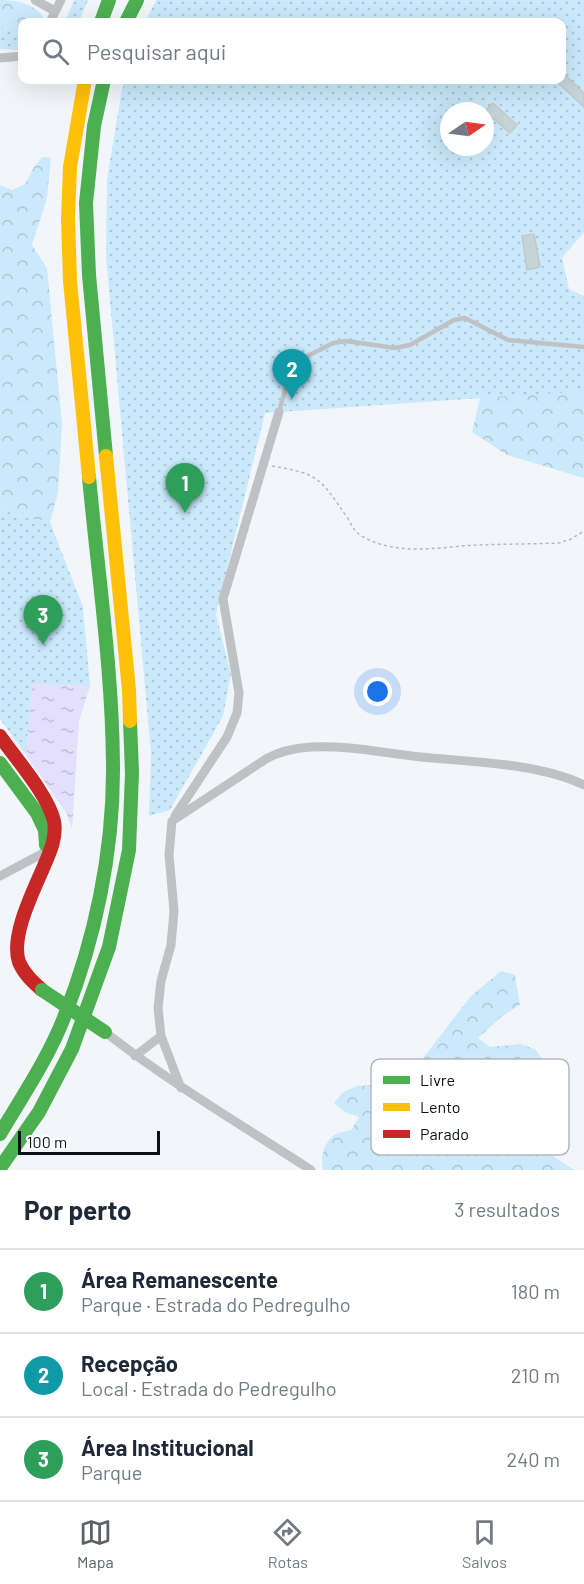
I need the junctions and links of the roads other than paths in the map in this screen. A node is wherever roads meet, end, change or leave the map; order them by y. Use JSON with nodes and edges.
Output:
{"nodes":[{"id":1,"x":35,"y":0,"type":"edge"},
{"id":2,"x":61,"y":0,"type":"edge"},
{"id":3,"x":109,"y":0,"type":"edge"},
{"id":4,"x":137,"y":0,"type":"edge"},
{"id":5,"x":55,"y":11,"type":"junction"},
{"id":6,"x":52,"y":18,"type":"edge"},
{"id":7,"x":102,"y":18,"type":"edge"},
{"id":8,"x":128,"y":18,"type":"edge"},
{"id":9,"x":18,"y":56,"type":"edge"},
{"id":10,"x":0,"y":58,"type":"edge"},
{"id":11,"x":84,"y":84,"type":"edge"},
{"id":12,"x":103,"y":84,"type":"edge"},
{"id":13,"x":584,"y":346,"type":"edge"},
{"id":14,"x":279,"y":412,"type":"joint"},
{"id":15,"x":0,"y":736,"type":"edge"},
{"id":16,"x":0,"y":763,"type":"edge"},
{"id":17,"x":584,"y":785,"type":"edge"},
{"id":18,"x":172,"y":821,"type":"junction"},
{"id":19,"x":49,"y":854,"type":"junction"},
{"id":20,"x":0,"y":876,"type":"edge"},
{"id":21,"x":105,"y":1032,"type":"joint"},
{"id":22,"x":161,"y":1036,"type":"junction"},
{"id":23,"x":135,"y":1056,"type":"junction"},
{"id":24,"x":181,"y":1088,"type":"junction"},
{"id":25,"x":0,"y":1134,"type":"edge"},
{"id":26,"x":0,"y":1168,"type":"edge"},
{"id":27,"x":311,"y":1170,"type":"edge"}],
"edges":[{"from":1,"to":5,"type":"street"},
{"from":2,"to":5,"type":"street"},
{"from":3,"to":7,"type":"main road"},
{"from":4,"to":8,"type":"main road"},
{"from":5,"to":6,"type":"street"},
{"from":9,"to":10,"type":"street"},
{"from":11,"to":25,"type":"main road"},
{"from":12,"to":26,"type":"main road"},
{"from":13,"to":14,"type":"lane"},
{"from":14,"to":18,"type":"street"},
{"from":15,"to":19,"type":"main road"},
{"from":16,"to":19,"type":"main road"},
{"from":17,"to":18,"type":"street"},
{"from":18,"to":22,"type":"street"},
{"from":19,"to":20,"type":"street"},
{"from":19,"to":21,"type":"main road","bridge":true},
{"from":21,"to":23,"type":"street"},
{"from":22,"to":23,"type":"street"},
{"from":22,"to":24,"type":"street"},
{"from":23,"to":24,"type":"street"},
{"from":24,"to":27,"type":"street"}]}
